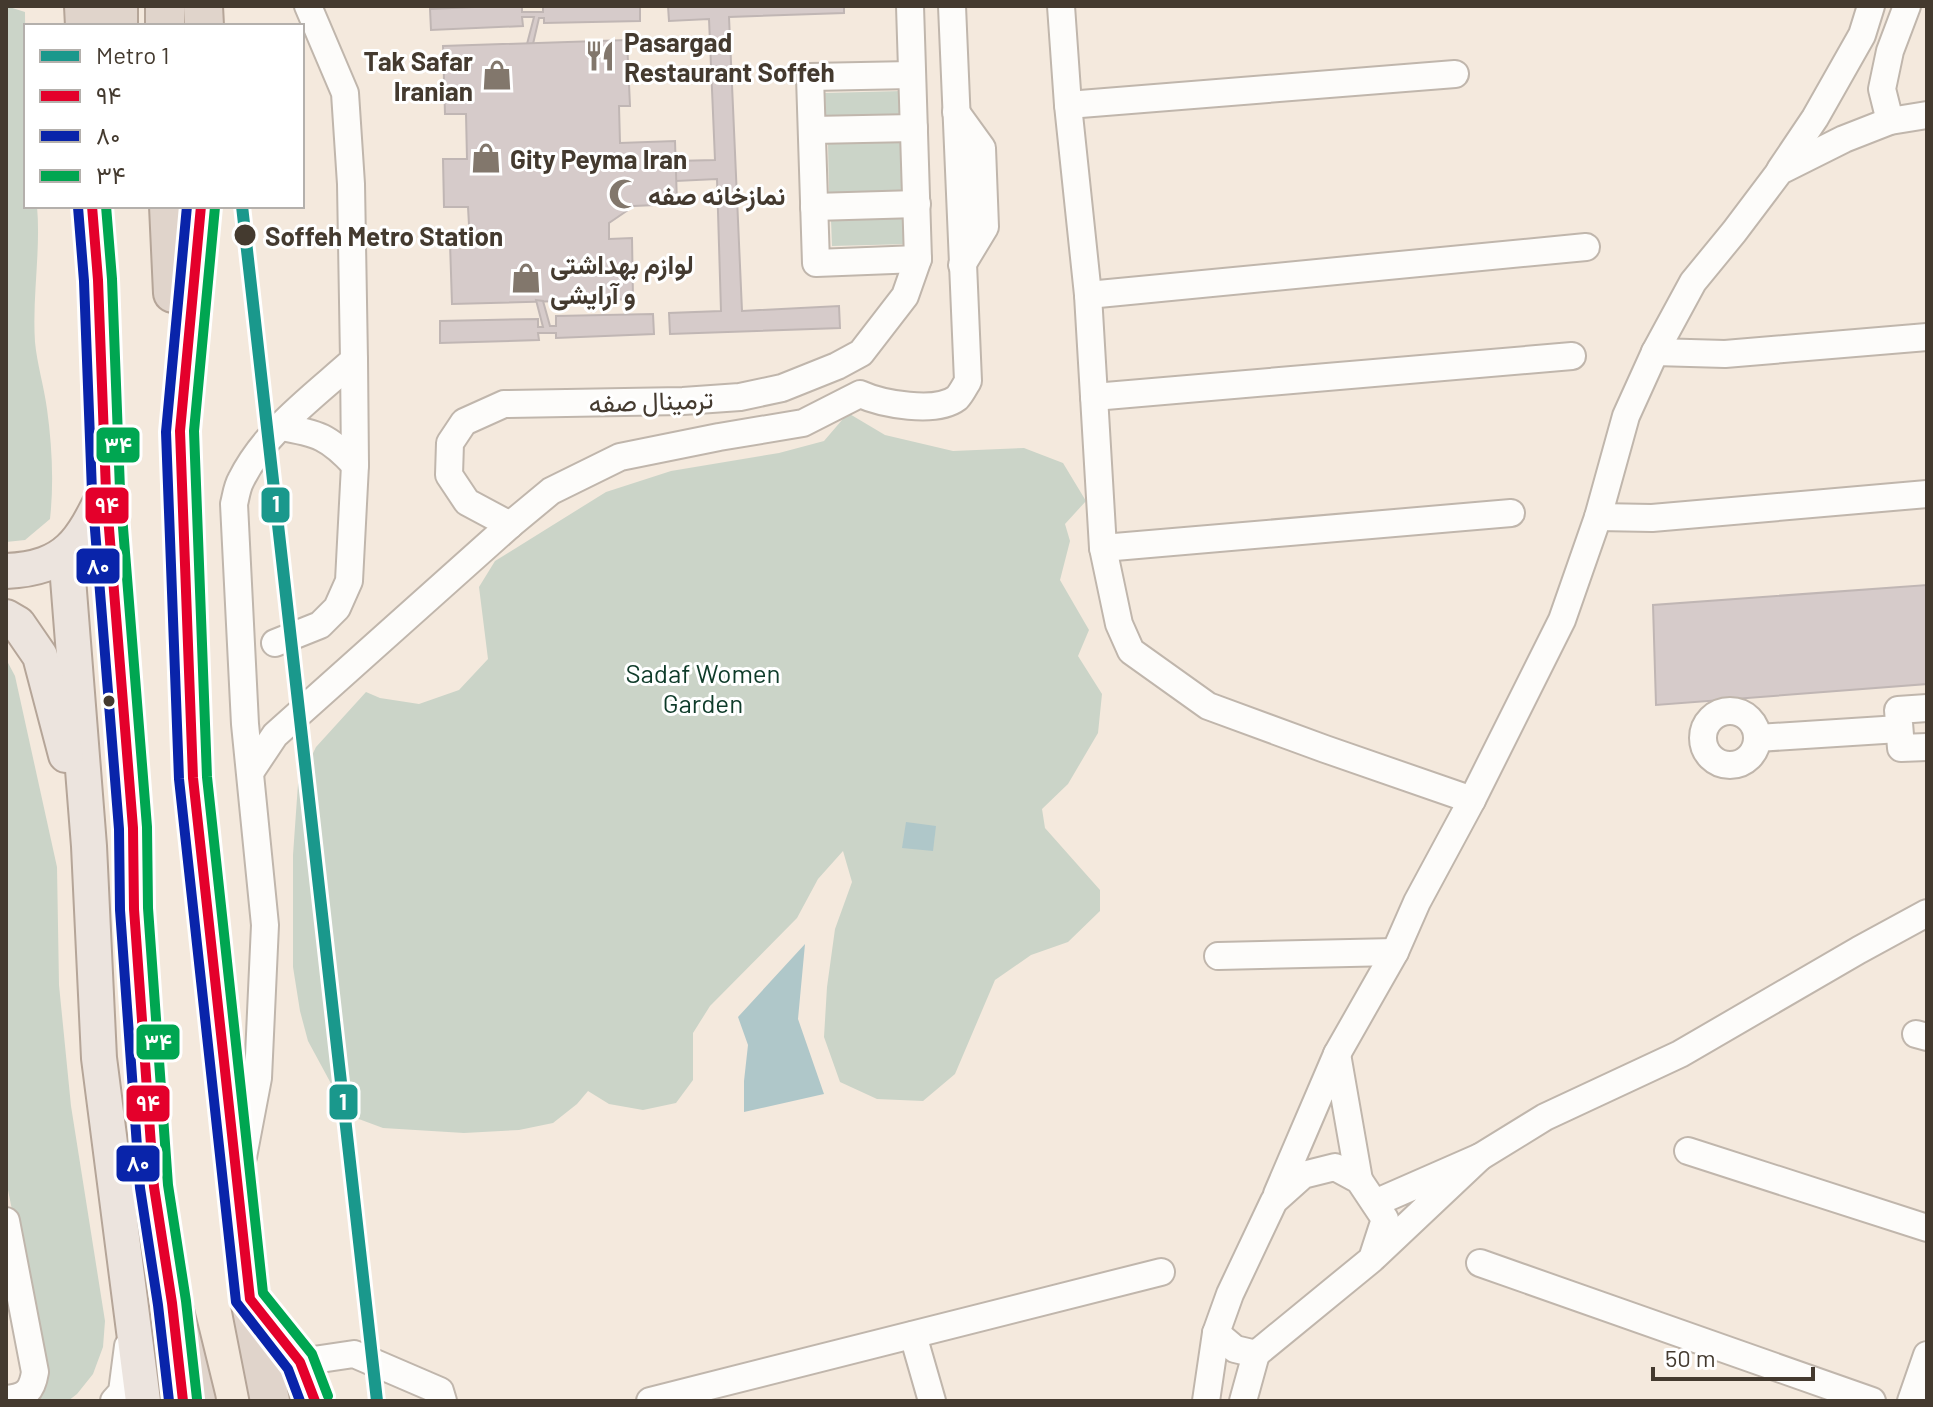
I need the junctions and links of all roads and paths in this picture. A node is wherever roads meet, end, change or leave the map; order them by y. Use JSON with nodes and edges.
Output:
{"nodes":[{"id":1,"x":308,"y":6,"type":"edge"},
{"id":2,"x":910,"y":6,"type":"edge"},
{"id":3,"x":952,"y":6,"type":"edge"},
{"id":4,"x":1061,"y":6,"type":"edge"},
{"id":5,"x":1871,"y":6,"type":"edge"},
{"id":6,"x":1907,"y":6,"type":"edge"},
{"id":7,"x":1455,"y":74,"type":"dead end"},
{"id":8,"x":912,"y":75,"type":"junction"},
{"id":9,"x":1068,"y":105,"type":"junction"},
{"id":10,"x":1927,"y":115,"type":"edge"},
{"id":11,"x":1890,"y":121,"type":"junction"},
{"id":12,"x":914,"y":128,"type":"junction"},
{"id":13,"x":812,"y":130,"type":"junction"},
{"id":14,"x":1780,"y":171,"type":"junction"},
{"id":15,"x":917,"y":204,"type":"junction"},
{"id":16,"x":814,"y":207,"type":"junction"},
{"id":17,"x":92,"y":208,"type":"edge"},
{"id":18,"x":117,"y":208,"type":"edge"},
{"id":19,"x":169,"y":208,"type":"edge"},
{"id":20,"x":201,"y":208,"type":"edge"},
{"id":21,"x":1586,"y":247,"type":"dead end"},
{"id":22,"x":918,"y":259,"type":"junction"},
{"id":23,"x":1088,"y":295,"type":"junction"},
{"id":24,"x":1927,"y":337,"type":"edge"},
{"id":25,"x":1655,"y":352,"type":"junction"},
{"id":26,"x":1572,"y":356,"type":"dead end"},
{"id":27,"x":354,"y":360,"type":"junction"},
{"id":28,"x":837,"y":366,"type":"junction"},
{"id":29,"x":860,"y":394,"type":"junction"},
{"id":30,"x":1094,"y":397,"type":"junction"},
{"id":31,"x":280,"y":427,"type":"junction"},
{"id":32,"x":180,"y":431,"type":"junction"},
{"id":33,"x":355,"y":465,"type":"junction"},
{"id":34,"x":106,"y":491,"type":"junction"},
{"id":35,"x":1927,"y":494,"type":"edge"},
{"id":36,"x":1511,"y":513,"type":"dead end"},
{"id":37,"x":1598,"y":517,"type":"junction"},
{"id":38,"x":510,"y":525,"type":"junction"},
{"id":39,"x":1103,"y":548,"type":"junction"},
{"id":40,"x":66,"y":553,"type":"junction"},
{"id":41,"x":6,"y":571,"type":"edge"},
{"id":42,"x":6,"y":617,"type":"edge"},
{"id":43,"x":275,"y":643,"type":"dead end"},
{"id":44,"x":1927,"y":708,"type":"edge"},
{"id":45,"x":1899,"y":729,"type":"junction"},
{"id":46,"x":1758,"y":738,"type":"dead end"},
{"id":47,"x":1927,"y":747,"type":"edge"},
{"id":48,"x":251,"y":771,"type":"junction"},
{"id":49,"x":1472,"y":800,"type":"junction"},
{"id":50,"x":89,"y":846,"type":"junction"},
{"id":51,"x":1927,"y":913,"type":"edge"},
{"id":52,"x":1395,"y":952,"type":"junction"},
{"id":53,"x":1218,"y":956,"type":"dead end"},
{"id":54,"x":1337,"y":1054,"type":"junction"},
{"id":55,"x":1688,"y":1151,"type":"dead end"},
{"id":56,"x":1480,"y":1157,"type":"junction"},
{"id":57,"x":1359,"y":1180,"type":"junction"},
{"id":58,"x":237,"y":1186,"type":"junction"},
{"id":59,"x":1274,"y":1201,"type":"junction"},
{"id":60,"x":1375,"y":1203,"type":"junction"},
{"id":61,"x":6,"y":1221,"type":"edge"},
{"id":62,"x":1927,"y":1228,"type":"edge"},
{"id":63,"x":1372,"y":1259,"type":"junction"},
{"id":64,"x":1480,"y":1263,"type":"dead end"},
{"id":65,"x":1161,"y":1272,"type":"dead end"},
{"id":66,"x":250,"y":1299,"type":"junction"},
{"id":67,"x":172,"y":1303,"type":"junction"},
{"id":68,"x":133,"y":1315,"type":"junction"},
{"id":69,"x":1216,"y":1333,"type":"junction"},
{"id":70,"x":913,"y":1335,"type":"junction"},
{"id":71,"x":1256,"y":1354,"type":"junction"},
{"id":72,"x":1927,"y":1355,"type":"edge"},
{"id":73,"x":300,"y":1362,"type":"junction"},
{"id":74,"x":6,"y":1399,"type":"edge"},
{"id":75,"x":114,"y":1401,"type":"edge"},
{"id":76,"x":143,"y":1401,"type":"edge"},
{"id":77,"x":183,"y":1401,"type":"edge"},
{"id":78,"x":196,"y":1401,"type":"edge"},
{"id":79,"x":270,"y":1401,"type":"edge"},
{"id":80,"x":315,"y":1401,"type":"edge"},
{"id":81,"x":443,"y":1401,"type":"edge"},
{"id":82,"x":650,"y":1401,"type":"edge"},
{"id":83,"x":932,"y":1401,"type":"edge"},
{"id":84,"x":1206,"y":1401,"type":"edge"},
{"id":85,"x":1243,"y":1401,"type":"edge"},
{"id":86,"x":1872,"y":1401,"type":"edge"},
{"id":87,"x":1911,"y":1401,"type":"edge"}],
"edges":[{"from":1,"to":27,"type":"street"},
{"from":2,"to":8,"type":"street","name":"ترمینال صفه"},
{"from":3,"to":29,"type":"street"},
{"from":4,"to":9,"type":"street"},
{"from":5,"to":14,"type":"street"},
{"from":6,"to":11,"type":"street"},
{"from":7,"to":9,"type":"street"},
{"from":8,"to":12,"type":"street","name":"ترمینال صفه"},
{"from":8,"to":13,"type":"street"},
{"from":9,"to":23,"type":"street"},
{"from":10,"to":11,"type":"street"},
{"from":11,"to":14,"type":"street"},
{"from":12,"to":13,"type":"street"},
{"from":12,"to":15,"type":"street","name":"ترمینال صفه"},
{"from":13,"to":16,"type":"street"},
{"from":14,"to":25,"type":"street"},
{"from":15,"to":16,"type":"street"},
{"from":15,"to":22,"type":"street","name":"ترمینال صفه"},
{"from":16,"to":22,"type":"street"},
{"from":17,"to":34,"type":"highway"},
{"from":18,"to":34,"type":"highway"},
{"from":19,"to":32,"type":"highway"},
{"from":20,"to":32,"type":"highway"},
{"from":21,"to":23,"type":"street"},
{"from":22,"to":28,"type":"street","name":"ترمینال صفه"},
{"from":23,"to":30,"type":"street"},
{"from":24,"to":25,"type":"street"},
{"from":25,"to":37,"type":"street"},
{"from":26,"to":30,"type":"street"},
{"from":27,"to":31,"type":"street"},
{"from":27,"to":33,"type":"street"},
{"from":28,"to":29,"type":"street"},
{"from":28,"to":38,"type":"street","name":"ترمینال صفه"},
{"from":29,"to":38,"type":"street"},
{"from":30,"to":39,"type":"street"},
{"from":31,"to":33,"type":"street"},
{"from":31,"to":48,"type":"street"},
{"from":32,"to":58,"type":"highway"},
{"from":33,"to":43,"type":"street"},
{"from":34,"to":40,"type":"main road"},
{"from":34,"to":67,"type":"highway"},
{"from":35,"to":37,"type":"street"},
{"from":36,"to":39,"type":"street"},
{"from":37,"to":49,"type":"street"},
{"from":38,"to":48,"type":"street"},
{"from":39,"to":49,"type":"street"},
{"from":40,"to":41,"type":"main road"},
{"from":40,"to":50,"type":"main road"},
{"from":42,"to":50,"type":"main road"},
{"from":44,"to":45,"type":"street"},
{"from":45,"to":46,"type":"street"},
{"from":45,"to":47,"type":"street"},
{"from":48,"to":58,"type":"street"},
{"from":49,"to":52,"type":"street"},
{"from":50,"to":68,"type":"main road"},
{"from":51,"to":56,"type":"street"},
{"from":52,"to":53,"type":"street"},
{"from":52,"to":54,"type":"street"},
{"from":54,"to":57,"type":"street"},
{"from":54,"to":59,"type":"street"},
{"from":55,"to":62,"type":"street"},
{"from":56,"to":60,"type":"street"},
{"from":56,"to":63,"type":"street"},
{"from":57,"to":59,"type":"street"},
{"from":57,"to":60,"type":"street"},
{"from":58,"to":66,"type":"highway"},
{"from":59,"to":69,"type":"street"},
{"from":60,"to":63,"type":"street"},
{"from":61,"to":74,"type":"street"},
{"from":63,"to":71,"type":"street"},
{"from":64,"to":86,"type":"street"},
{"from":65,"to":70,"type":"street"},
{"from":66,"to":73,"type":"main road"},
{"from":66,"to":79,"type":"highway"},
{"from":67,"to":77,"type":"main road"},
{"from":67,"to":78,"type":"highway"},
{"from":68,"to":75,"type":"street"},
{"from":68,"to":76,"type":"main road"},
{"from":69,"to":71,"type":"street"},
{"from":69,"to":84,"type":"street"},
{"from":70,"to":82,"type":"street"},
{"from":70,"to":83,"type":"street"},
{"from":71,"to":85,"type":"street"},
{"from":72,"to":87,"type":"street"},
{"from":73,"to":80,"type":"main road"},
{"from":73,"to":81,"type":"street"}]}
